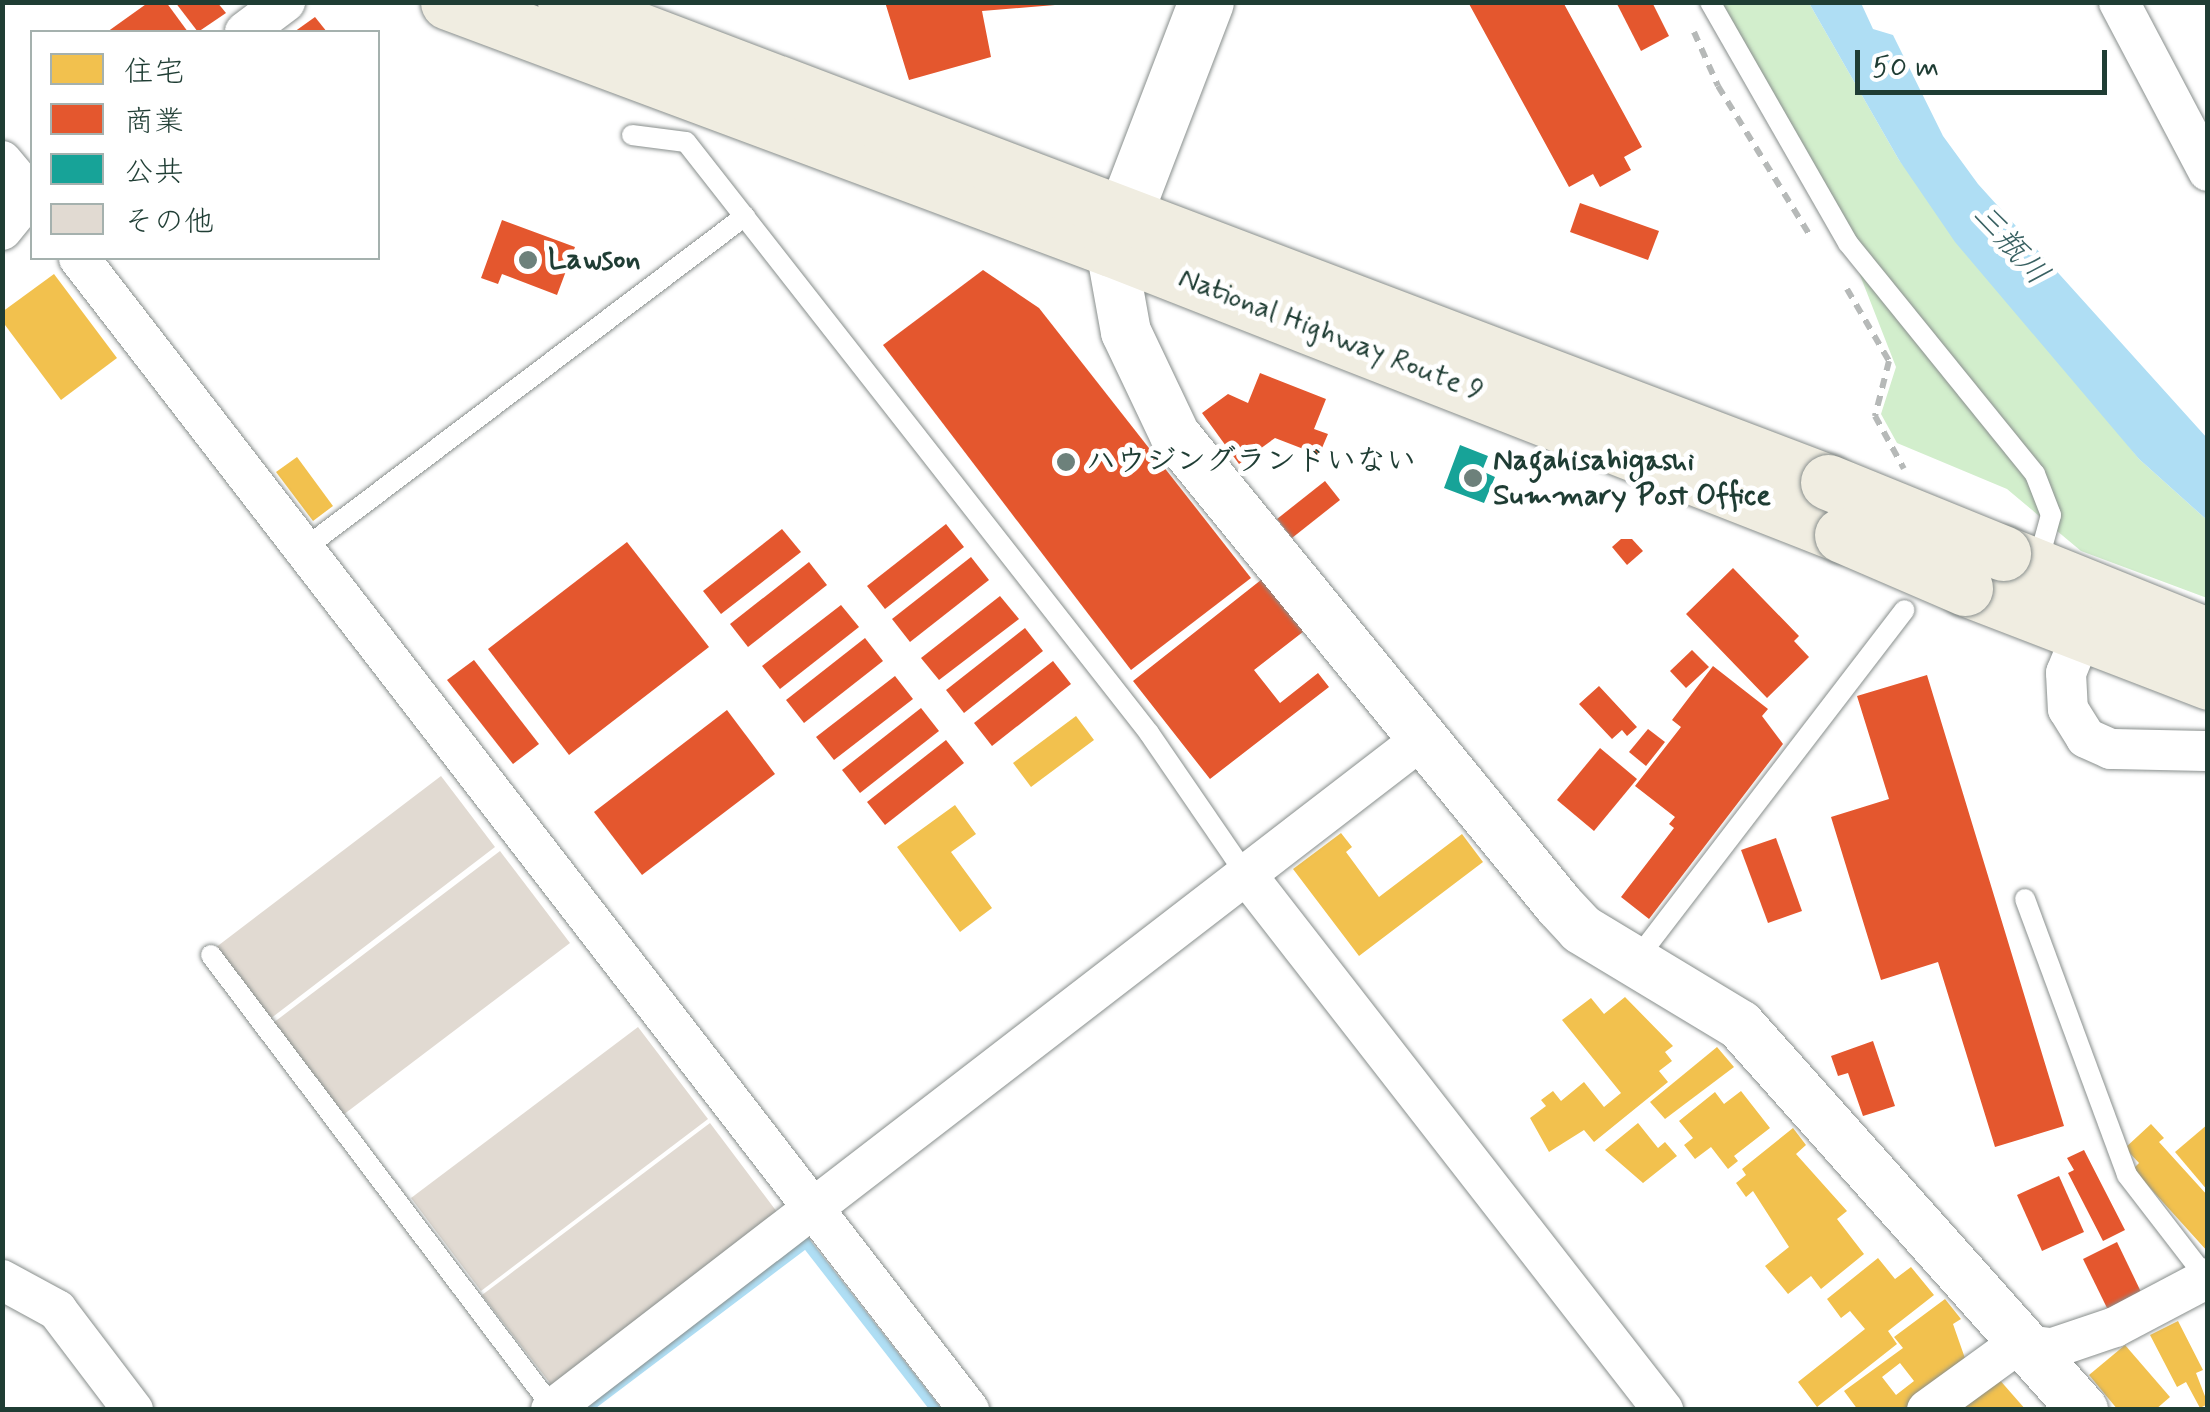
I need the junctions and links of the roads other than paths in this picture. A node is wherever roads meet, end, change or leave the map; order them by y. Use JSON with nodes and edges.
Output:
{"nodes":[{"id":1,"x":285,"y":2,"type":"edge"},
{"id":2,"x":448,"y":2,"type":"edge"},
{"id":3,"x":565,"y":2,"type":"edge"},
{"id":4,"x":1206,"y":2,"type":"edge"},
{"id":5,"x":1710,"y":2,"type":"edge"},
{"id":6,"x":2131,"y":7,"type":"edge"},
{"id":7,"x":248,"y":30,"type":"edge"},
{"id":8,"x":632,"y":135,"type":"dead end"},
{"id":9,"x":2,"y":161,"type":"edge"},
{"id":10,"x":2208,"y":171,"type":"edge"},
{"id":11,"x":30,"y":192,"type":"edge"},
{"id":12,"x":30,"y":196,"type":"edge"},
{"id":13,"x":745,"y":216,"type":"junction"},
{"id":14,"x":2,"y":230,"type":"edge"},
{"id":15,"x":1118,"y":231,"type":"junction"},
{"id":16,"x":81,"y":260,"type":"edge"},
{"id":17,"x":302,"y":551,"type":"junction"},
{"id":18,"x":2002,"y":570,"type":"junction"},
{"id":19,"x":1905,"y":610,"type":"dead end"},
{"id":20,"x":2082,"y":634,"type":"junction"},
{"id":21,"x":2196,"y":662,"type":"edge"},
{"id":22,"x":1422,"y":739,"type":"junction"},
{"id":23,"x":2208,"y":752,"type":"edge"},
{"id":24,"x":1246,"y":874,"type":"junction"},
{"id":25,"x":2024,"y":899,"type":"dead end"},
{"id":26,"x":211,"y":955,"type":"dead end"},
{"id":27,"x":1635,"y":962,"type":"junction"},
{"id":28,"x":814,"y":1208,"type":"junction"},
{"id":29,"x":2207,"y":1278,"type":"edge"},
{"id":30,"x":2,"y":1280,"type":"edge"},
{"id":31,"x":2018,"y":1344,"type":"junction"},
{"id":32,"x":552,"y":1409,"type":"edge"},
{"id":33,"x":132,"y":1410,"type":"edge"},
{"id":34,"x":969,"y":1410,"type":"edge"},
{"id":35,"x":1663,"y":1410,"type":"edge"},
{"id":36,"x":1927,"y":1410,"type":"edge"},
{"id":37,"x":2083,"y":1410,"type":"edge"}],
"edges":[{"from":1,"to":7,"type":"street"},
{"from":2,"to":15,"type":"highway","name":"National Highway Route 9"},
{"from":3,"to":15,"type":"highway","name":"National Highway Route 9"},
{"from":4,"to":15,"type":"main road"},
{"from":5,"to":18,"type":"lane"},
{"from":6,"to":10,"type":"street"},
{"from":8,"to":13,"type":"lane"},
{"from":9,"to":11,"type":"street"},
{"from":12,"to":14,"type":"street"},
{"from":13,"to":17,"type":"lane"},
{"from":13,"to":24,"type":"lane"},
{"from":15,"to":18,"type":"highway","name":"National Highway Route 9","bridge":true},
{"from":15,"to":18,"type":"highway","name":"National Highway Route 9","bridge":true},
{"from":15,"to":22,"type":"street"},
{"from":16,"to":17,"type":"street"},
{"from":17,"to":28,"type":"street"},
{"from":18,"to":20,"type":"highway","name":"National Highway Route 9"},
{"from":18,"to":21,"type":"highway","name":"National Highway Route 9"},
{"from":19,"to":27,"type":"lane"},
{"from":20,"to":21,"type":"highway","name":"National Highway Route 9"},
{"from":20,"to":23,"type":"street"},
{"from":22,"to":24,"type":"street"},
{"from":22,"to":27,"type":"street"},
{"from":24,"to":28,"type":"street"},
{"from":24,"to":35,"type":"street"},
{"from":25,"to":29,"type":"lane"},
{"from":26,"to":32,"type":"lane"},
{"from":27,"to":31,"type":"street"},
{"from":28,"to":32,"type":"street"},
{"from":28,"to":34,"type":"street"},
{"from":29,"to":31,"type":"street"},
{"from":30,"to":33,"type":"street"},
{"from":31,"to":36,"type":"street"},
{"from":31,"to":37,"type":"street"}]}
